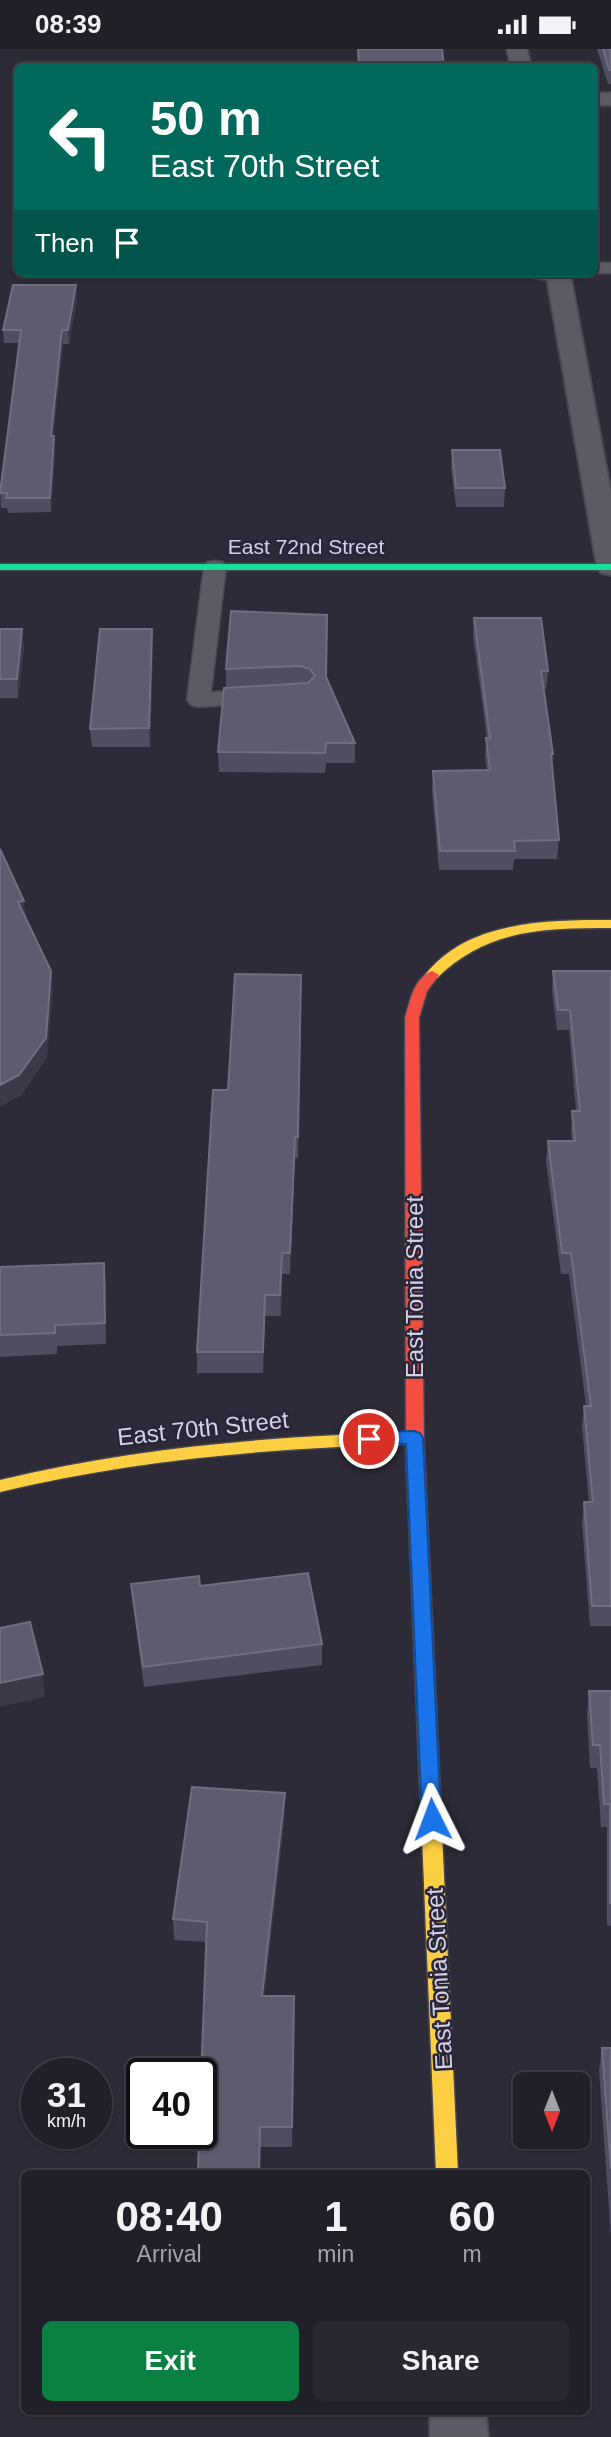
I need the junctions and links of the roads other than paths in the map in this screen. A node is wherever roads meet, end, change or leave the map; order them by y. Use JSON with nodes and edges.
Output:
{"nodes":[{"id":1,"x":551,"y":277,"type":"edge"},
{"id":2,"x":0,"y":567,"type":"edge"},
{"id":3,"x":215,"y":567,"type":"junction"},
{"id":4,"x":611,"y":567,"type":"edge"},
{"id":5,"x":288,"y":695,"type":"edge"},
{"id":6,"x":611,"y":924,"type":"edge"},
{"id":7,"x":414,"y":1438,"type":"junction"},
{"id":8,"x":0,"y":1486,"type":"edge"},
{"id":9,"x":447,"y":2170,"type":"edge"},
{"id":10,"x":458,"y":2415,"type":"edge"},
{"id":11,"x":459,"y":2437,"type":"edge"}],
"edges":[{"from":1,"to":4,"type":"street"},
{"from":2,"to":3,"type":"street","name":"East 72nd Street"},
{"from":3,"to":4,"type":"street","name":"East 72nd Street"},
{"from":3,"to":5,"type":"lane"},
{"from":6,"to":7,"type":"street","name":"East Tonia Street"},
{"from":7,"to":8,"type":"street","name":"East 70th Street"},
{"from":7,"to":9,"type":"street","name":"East Tonia Street"},
{"from":10,"to":11,"type":"street"}]}
